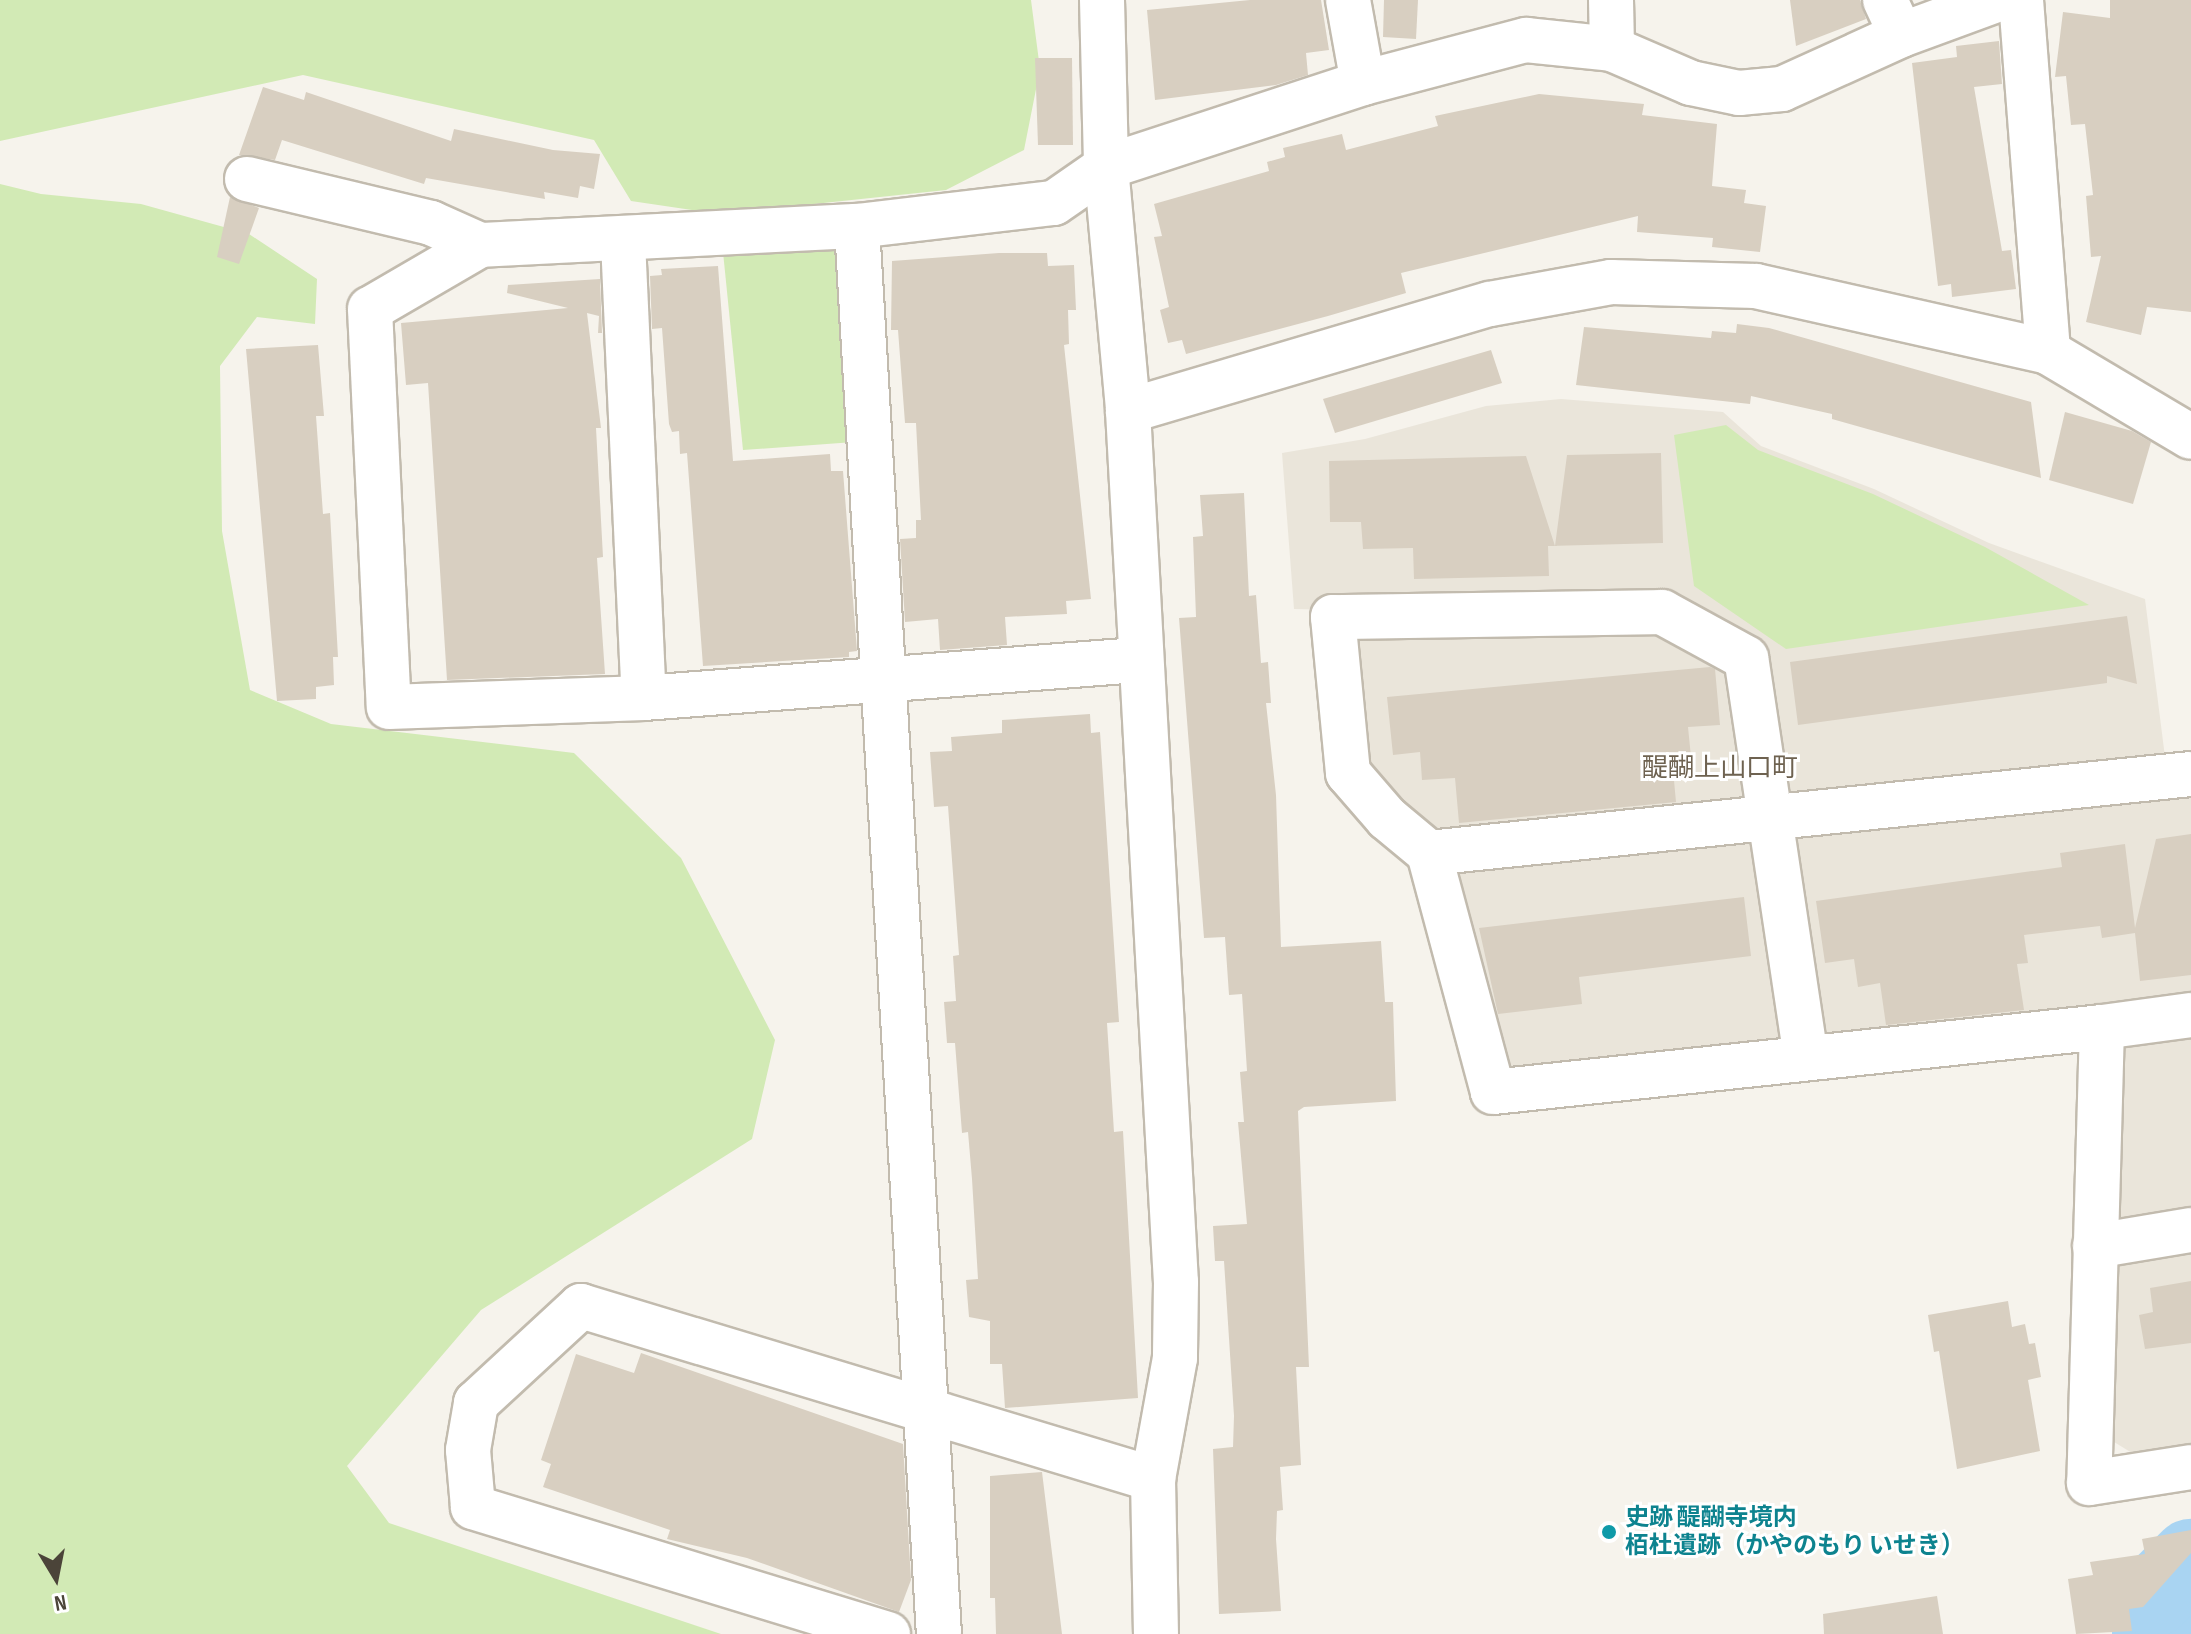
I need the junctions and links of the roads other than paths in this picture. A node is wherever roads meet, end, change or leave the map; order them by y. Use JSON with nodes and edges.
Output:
{"nodes":[{"id":1,"x":1102,"y":0,"type":"edge"},
{"id":2,"x":1348,"y":0,"type":"edge"},
{"id":3,"x":1611,"y":0,"type":"edge"},
{"id":4,"x":1996,"y":0,"type":"edge"},
{"id":5,"x":2021,"y":0,"type":"edge"},
{"id":6,"x":1893,"y":18,"type":"edge"},
{"id":7,"x":1612,"y":49,"type":"junction"},
{"id":8,"x":1363,"y":83,"type":"junction"},
{"id":9,"x":1106,"y":167,"type":"junction"},
{"id":10,"x":247,"y":179,"type":"dead end"},
{"id":11,"x":857,"y":226,"type":"junction"},
{"id":12,"x":623,"y":241,"type":"junction"},
{"id":13,"x":480,"y":245,"type":"junction"},
{"id":14,"x":2048,"y":352,"type":"junction"},
{"id":15,"x":1128,"y":411,"type":"junction"},
{"id":16,"x":2191,"y":437,"type":"edge"},
{"id":17,"x":1140,"y":660,"type":"junction"},
{"id":18,"x":886,"y":678,"type":"junction"},
{"id":19,"x":644,"y":698,"type":"junction"},
{"id":20,"x":2191,"y":774,"type":"edge"},
{"id":21,"x":1771,"y":818,"type":"junction"},
{"id":22,"x":1429,"y":853,"type":"junction"},
{"id":23,"x":2191,"y":1015,"type":"edge"},
{"id":24,"x":2102,"y":1027,"type":"junction"},
{"id":25,"x":1806,"y":1058,"type":"junction"},
{"id":26,"x":2191,"y":1230,"type":"edge"},
{"id":27,"x":2095,"y":1246,"type":"junction"},
{"id":28,"x":926,"y":1407,"type":"junction"},
{"id":29,"x":2191,"y":1467,"type":"edge"},
{"id":30,"x":1153,"y":1479,"type":"junction"},
{"id":31,"x":888,"y":1634,"type":"edge"},
{"id":32,"x":939,"y":1634,"type":"edge"},
{"id":33,"x":1156,"y":1634,"type":"edge"}],
"edges":[{"from":1,"to":9,"type":"street"},
{"from":2,"to":8,"type":"street"},
{"from":3,"to":7,"type":"street"},
{"from":4,"to":6,"type":"street"},
{"from":5,"to":14,"type":"street"},
{"from":6,"to":7,"type":"street"},
{"from":7,"to":8,"type":"street"},
{"from":8,"to":9,"type":"street"},
{"from":9,"to":11,"type":"street"},
{"from":9,"to":15,"type":"street"},
{"from":10,"to":13,"type":"street"},
{"from":11,"to":12,"type":"street"},
{"from":11,"to":18,"type":"street"},
{"from":12,"to":13,"type":"street"},
{"from":12,"to":19,"type":"street"},
{"from":13,"to":19,"type":"street"},
{"from":14,"to":15,"type":"street"},
{"from":14,"to":16,"type":"street"},
{"from":15,"to":17,"type":"street"},
{"from":17,"to":18,"type":"street"},
{"from":17,"to":30,"type":"street"},
{"from":18,"to":19,"type":"street"},
{"from":18,"to":28,"type":"street"},
{"from":20,"to":21,"type":"street"},
{"from":21,"to":22,"type":"street"},
{"from":21,"to":22,"type":"street"},
{"from":21,"to":25,"type":"street"},
{"from":22,"to":25,"type":"street"},
{"from":23,"to":24,"type":"street"},
{"from":24,"to":25,"type":"street"},
{"from":24,"to":27,"type":"street"},
{"from":26,"to":27,"type":"street"},
{"from":27,"to":29,"type":"street"},
{"from":28,"to":30,"type":"street"},
{"from":28,"to":31,"type":"street"},
{"from":28,"to":32,"type":"street"},
{"from":30,"to":33,"type":"street"}]}
